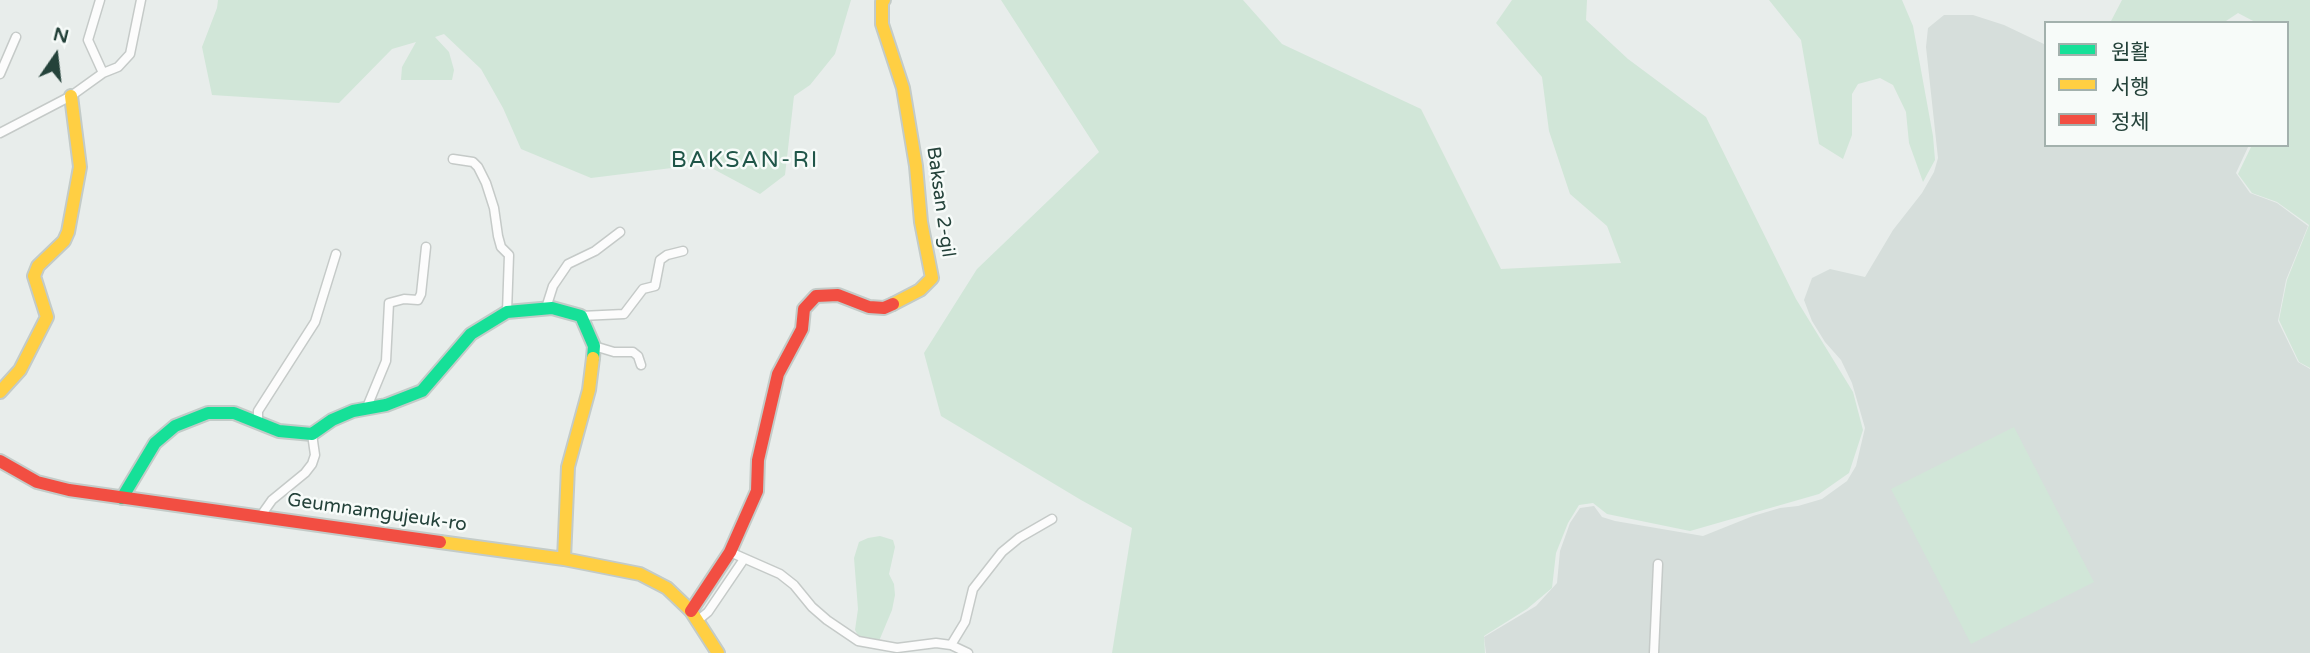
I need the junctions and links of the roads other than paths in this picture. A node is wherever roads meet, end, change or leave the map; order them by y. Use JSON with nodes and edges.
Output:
{"nodes":[{"id":1,"x":100,"y":0,"type":"edge"},
{"id":2,"x":141,"y":0,"type":"edge"},
{"id":3,"x":884,"y":0,"type":"edge"},
{"id":4,"x":16,"y":37,"type":"dead end"},
{"id":5,"x":103,"y":73,"type":"junction"},
{"id":6,"x":0,"y":74,"type":"edge"},
{"id":7,"x":71,"y":96,"type":"junction"},
{"id":8,"x":2,"y":133,"type":"edge"},
{"id":9,"x":453,"y":159,"type":"dead end"},
{"id":10,"x":620,"y":232,"type":"dead end"},
{"id":11,"x":426,"y":247,"type":"dead end"},
{"id":12,"x":683,"y":251,"type":"dead end"},
{"id":13,"x":336,"y":254,"type":"dead end"},
{"id":14,"x":546,"y":308,"type":"junction"},
{"id":15,"x":507,"y":312,"type":"junction"},
{"id":16,"x":581,"y":316,"type":"junction"},
{"id":17,"x":594,"y":346,"type":"junction"},
{"id":18,"x":640,"y":365,"type":"dead end"},
{"id":19,"x":0,"y":392,"type":"edge"},
{"id":20,"x":367,"y":407,"type":"junction"},
{"id":21,"x":258,"y":421,"type":"junction"},
{"id":22,"x":312,"y":434,"type":"junction"},
{"id":23,"x":0,"y":461,"type":"edge"},
{"id":24,"x":122,"y":498,"type":"junction"},
{"id":25,"x":260,"y":517,"type":"junction"},
{"id":26,"x":1052,"y":519,"type":"dead end"},
{"id":27,"x":730,"y":552,"type":"junction"},
{"id":28,"x":564,"y":559,"type":"junction"},
{"id":29,"x":744,"y":559,"type":"junction"},
{"id":30,"x":1658,"y":564,"type":"dead end"},
{"id":31,"x":694,"y":616,"type":"junction"},
{"id":32,"x":951,"y":645,"type":"junction"},
{"id":33,"x":718,"y":653,"type":"edge"},
{"id":34,"x":968,"y":653,"type":"edge"},
{"id":35,"x":1654,"y":653,"type":"edge"}],
"edges":[{"from":1,"to":5,"type":"street"},
{"from":2,"to":5,"type":"street"},
{"from":3,"to":27,"type":"street","name":"Baksan 2-gil"},
{"from":4,"to":6,"type":"street"},
{"from":5,"to":7,"type":"street"},
{"from":7,"to":8,"type":"street"},
{"from":7,"to":19,"type":"street"},
{"from":9,"to":15,"type":"street"},
{"from":10,"to":14,"type":"street"},
{"from":11,"to":20,"type":"street"},
{"from":12,"to":16,"type":"street"},
{"from":13,"to":21,"type":"street"},
{"from":14,"to":15,"type":"street"},
{"from":14,"to":16,"type":"street"},
{"from":15,"to":20,"type":"street"},
{"from":16,"to":17,"type":"street"},
{"from":17,"to":18,"type":"street"},
{"from":17,"to":28,"type":"street"},
{"from":20,"to":22,"type":"street"},
{"from":21,"to":22,"type":"street"},
{"from":21,"to":24,"type":"street"},
{"from":22,"to":25,"type":"street"},
{"from":23,"to":24,"type":"street","name":"Geumnamgujeuk-ro"},
{"from":24,"to":25,"type":"street","name":"Geumnamgujeuk-ro"},
{"from":25,"to":28,"type":"street","name":"Geumnamgujeuk-ro"},
{"from":26,"to":32,"type":"street"},
{"from":27,"to":29,"type":"street"},
{"from":27,"to":31,"type":"street","name":"Baksan 2-gil"},
{"from":28,"to":31,"type":"street","name":"Geumnamgujeuk-ro"},
{"from":29,"to":31,"type":"street"},
{"from":29,"to":32,"type":"street"},
{"from":30,"to":35,"type":"street"},
{"from":31,"to":33,"type":"street","name":"Geumnamgujeuk-ro"},
{"from":32,"to":34,"type":"street"}]}
